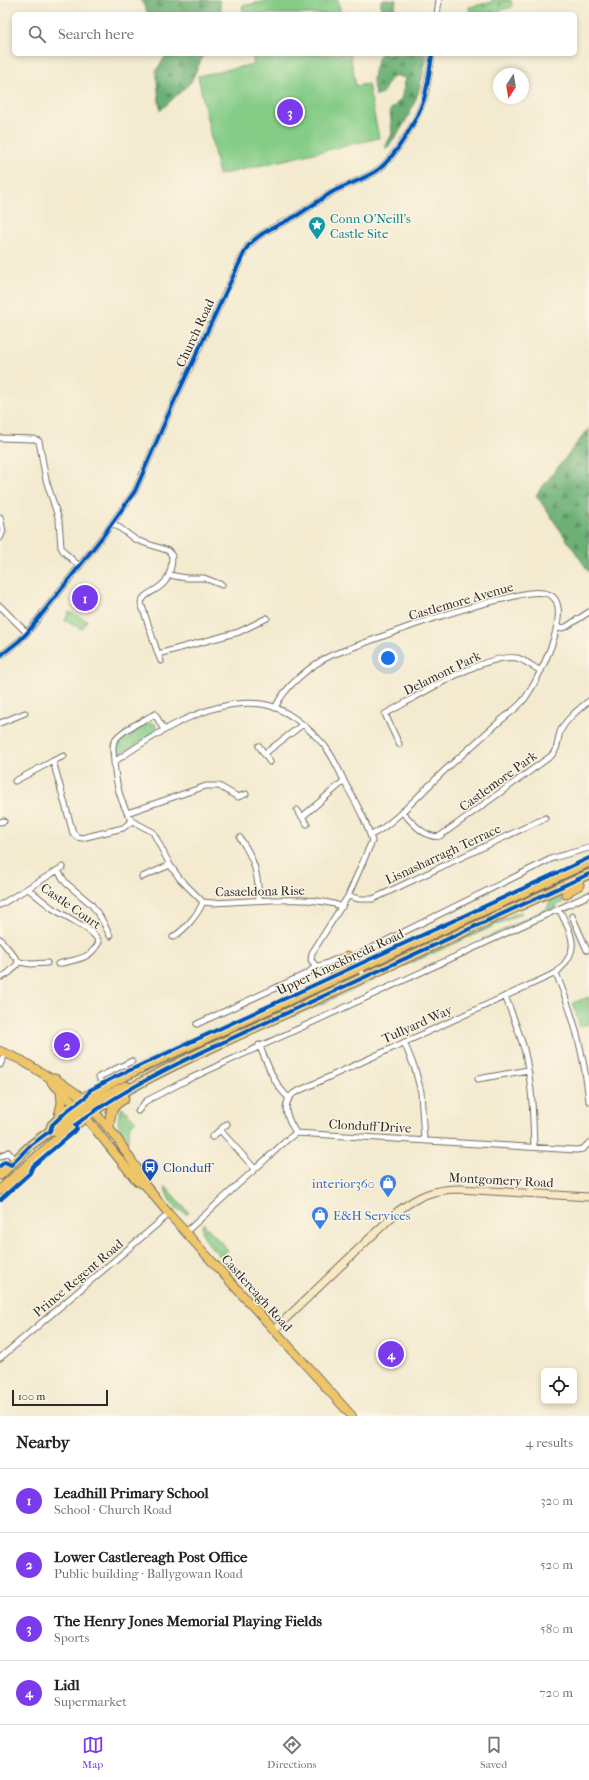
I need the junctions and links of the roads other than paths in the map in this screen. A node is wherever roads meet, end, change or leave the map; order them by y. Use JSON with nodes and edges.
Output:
{"nodes":[{"id":1,"x":439,"y":0,"type":"edge"},
{"id":2,"x":437,"y":12,"type":"edge"},
{"id":3,"x":432,"y":56,"type":"edge"},
{"id":4,"x":0,"y":438,"type":"edge"},
{"id":5,"x":0,"y":517,"type":"edge"},
{"id":6,"x":113,"y":523,"type":"junction"},
{"id":7,"x":0,"y":538,"type":"edge"},
{"id":8,"x":79,"y":566,"type":"junction"},
{"id":9,"x":169,"y":575,"type":"junction"},
{"id":10,"x":222,"y":585,"type":"dead end"},
{"id":11,"x":0,"y":606,"type":"edge"},
{"id":12,"x":589,"y":612,"type":"edge"},
{"id":13,"x":267,"y":618,"type":"dead end"},
{"id":14,"x":556,"y":629,"type":"junction"},
{"id":15,"x":27,"y":633,"type":"junction"},
{"id":16,"x":158,"y":654,"type":"junction"},
{"id":17,"x":0,"y":656,"type":"edge"},
{"id":18,"x":160,"y":661,"type":"dead end"},
{"id":19,"x":541,"y":671,"type":"junction"},
{"id":20,"x":589,"y":701,"type":"edge"},
{"id":21,"x":275,"y":708,"type":"junction"},
{"id":22,"x":25,"y":713,"type":"dead end"},
{"id":23,"x":0,"y":723,"type":"edge"},
{"id":24,"x":302,"y":725,"type":"junction"},
{"id":25,"x":164,"y":730,"type":"junction"},
{"id":26,"x":399,"y":744,"type":"dead end"},
{"id":27,"x":259,"y":746,"type":"dead end"},
{"id":28,"x":264,"y":754,"type":"junction"},
{"id":29,"x":64,"y":756,"type":"dead end"},
{"id":30,"x":53,"y":761,"type":"junction"},
{"id":31,"x":114,"y":762,"type":"junction"},
{"id":32,"x":270,"y":762,"type":"dead end"},
{"id":33,"x":14,"y":781,"type":"dead end"},
{"id":34,"x":344,"y":781,"type":"junction"},
{"id":35,"x":246,"y":794,"type":"dead end"},
{"id":36,"x":297,"y":810,"type":"dead end"},
{"id":37,"x":402,"y":812,"type":"junction"},
{"id":38,"x":127,"y":813,"type":"junction"},
{"id":39,"x":302,"y":817,"type":"junction"},
{"id":40,"x":545,"y":818,"type":"dead end"},
{"id":41,"x":132,"y":821,"type":"junction"},
{"id":42,"x":307,"y":824,"type":"dead end"},
{"id":43,"x":370,"y":835,"type":"junction"},
{"id":44,"x":240,"y":838,"type":"dead end"},
{"id":45,"x":589,"y":848,"type":"edge"},
{"id":46,"x":589,"y":862,"type":"edge"},
{"id":47,"x":170,"y":865,"type":"junction"},
{"id":48,"x":63,"y":867,"type":"dead end"},
{"id":49,"x":58,"y":871,"type":"junction"},
{"id":50,"x":589,"y":874,"type":"edge"},
{"id":51,"x":558,"y":876,"type":"junction"},
{"id":52,"x":142,"y":877,"type":"dead end"},
{"id":53,"x":589,"y":881,"type":"edge"},
{"id":54,"x":28,"y":889,"type":"junction"},
{"id":55,"x":564,"y":891,"type":"junction"},
{"id":56,"x":589,"y":895,"type":"edge"},
{"id":57,"x":348,"y":896,"type":"junction"},
{"id":58,"x":259,"y":901,"type":"junction"},
{"id":59,"x":203,"y":902,"type":"junction"},
{"id":60,"x":571,"y":903,"type":"junction"},
{"id":61,"x":0,"y":905,"type":"edge"},
{"id":62,"x":342,"y":906,"type":"junction"},
{"id":63,"x":559,"y":909,"type":"junction"},
{"id":64,"x":572,"y":916,"type":"dead end"},
{"id":65,"x":577,"y":927,"type":"junction"},
{"id":66,"x":569,"y":930,"type":"junction"},
{"id":67,"x":110,"y":936,"type":"dead end"},
{"id":68,"x":173,"y":937,"type":"dead end"},
{"id":69,"x":0,"y":939,"type":"edge"},
{"id":70,"x":587,"y":950,"type":"dead end"},
{"id":71,"x":350,"y":956,"type":"junction"},
{"id":72,"x":19,"y":962,"type":"junction"},
{"id":73,"x":47,"y":962,"type":"dead end"},
{"id":74,"x":58,"y":964,"type":"dead end"},
{"id":75,"x":316,"y":966,"type":"junction"},
{"id":76,"x":359,"y":967,"type":"junction"},
{"id":77,"x":556,"y":973,"type":"junction"},
{"id":78,"x":0,"y":977,"type":"edge"},
{"id":79,"x":364,"y":977,"type":"junction"},
{"id":80,"x":505,"y":996,"type":"junction"},
{"id":81,"x":248,"y":1019,"type":"junction"},
{"id":82,"x":197,"y":1024,"type":"dead end"},
{"id":83,"x":253,"y":1028,"type":"junction"},
{"id":84,"x":404,"y":1042,"type":"junction"},
{"id":85,"x":259,"y":1045,"type":"junction"},
{"id":86,"x":3,"y":1052,"type":"edge"},
{"id":87,"x":132,"y":1061,"type":"dead end"},
{"id":88,"x":0,"y":1065,"type":"edge"},
{"id":89,"x":528,"y":1070,"type":"junction"},
{"id":90,"x":157,"y":1074,"type":"junction"},
{"id":91,"x":50,"y":1078,"type":"junction"},
{"id":92,"x":478,"y":1079,"type":"dead end"},
{"id":93,"x":104,"y":1087,"type":"junction"},
{"id":94,"x":62,"y":1091,"type":"junction"},
{"id":95,"x":289,"y":1098,"type":"junction"},
{"id":96,"x":589,"y":1102,"type":"edge"},
{"id":97,"x":87,"y":1108,"type":"junction"},
{"id":98,"x":138,"y":1112,"type":"dead end"},
{"id":99,"x":58,"y":1120,"type":"junction"},
{"id":100,"x":226,"y":1124,"type":"dead end"},
{"id":101,"x":109,"y":1129,"type":"junction"},
{"id":102,"x":50,"y":1130,"type":"junction"},
{"id":103,"x":220,"y":1130,"type":"junction"},
{"id":104,"x":296,"y":1133,"type":"junction"},
{"id":105,"x":212,"y":1137,"type":"dead end"},
{"id":106,"x":424,"y":1140,"type":"junction"},
{"id":107,"x":589,"y":1143,"type":"edge"},
{"id":108,"x":534,"y":1147,"type":"junction"},
{"id":109,"x":0,"y":1157,"type":"edge"},
{"id":110,"x":15,"y":1161,"type":"junction"},
{"id":111,"x":255,"y":1169,"type":"junction"},
{"id":112,"x":0,"y":1175,"type":"edge"},
{"id":113,"x":145,"y":1185,"type":"junction"},
{"id":114,"x":0,"y":1190,"type":"edge"},
{"id":115,"x":589,"y":1197,"type":"edge"},
{"id":116,"x":169,"y":1214,"type":"junction"},
{"id":117,"x":186,"y":1232,"type":"junction"},
{"id":118,"x":274,"y":1330,"type":"junction"},
{"id":119,"x":0,"y":1358,"type":"edge"},
{"id":120,"x":352,"y":1416,"type":"edge"}],
"edges":[{"from":1,"to":2,"type":"street"},
{"from":3,"to":6,"type":"street","name":"Church Road"},
{"from":4,"to":8,"type":"street"},
{"from":5,"to":7,"type":"street"},
{"from":6,"to":8,"type":"street","name":"Church Road"},
{"from":6,"to":9,"type":"street"},
{"from":8,"to":15,"type":"street","name":"Church Road"},
{"from":9,"to":10,"type":"street"},
{"from":9,"to":16,"type":"street"},
{"from":11,"to":15,"type":"street"},
{"from":12,"to":14,"type":"street"},
{"from":13,"to":16,"type":"street"},
{"from":14,"to":19,"type":"street","name":"Castlemore Avenue"},
{"from":14,"to":21,"type":"street","name":"Castlemore Avenue"},
{"from":15,"to":17,"type":"street","name":"Church Road"},
{"from":16,"to":18,"type":"street"},
{"from":19,"to":26,"type":"street","name":"Delamont Park"},
{"from":19,"to":37,"type":"street","name":"Castlemore Avenue"},
{"from":20,"to":37,"type":"street","name":"Castlemore Park"},
{"from":21,"to":24,"type":"street"},
{"from":21,"to":25,"type":"street"},
{"from":22,"to":23,"type":"street"},
{"from":24,"to":28,"type":"street"},
{"from":24,"to":34,"type":"street"},
{"from":25,"to":31,"type":"street"},
{"from":25,"to":31,"type":"street"},
{"from":27,"to":28,"type":"street"},
{"from":28,"to":32,"type":"street"},
{"from":29,"to":30,"type":"street"},
{"from":30,"to":33,"type":"street"},
{"from":30,"to":41,"type":"street"},
{"from":31,"to":38,"type":"street"},
{"from":34,"to":39,"type":"street"},
{"from":34,"to":43,"type":"street"},
{"from":35,"to":38,"type":"street"},
{"from":36,"to":39,"type":"street"},
{"from":37,"to":43,"type":"street","name":"Castlemore Avenue"},
{"from":38,"to":41,"type":"street"},
{"from":39,"to":42,"type":"street"},
{"from":40,"to":57,"type":"street","name":"Lisnasharragh Terrace"},
{"from":41,"to":47,"type":"street","name":"Casaeldona Rise"},
{"from":43,"to":57,"type":"street"},
{"from":44,"to":58,"type":"street"},
{"from":45,"to":71,"type":"street","name":"Upper Knockbreda Road"},
{"from":46,"to":51,"type":"highway","name":"Upper Knockbreda Road"},
{"from":47,"to":52,"type":"street"},
{"from":47,"to":59,"type":"street","name":"Casaeldona Rise"},
{"from":48,"to":49,"type":"street"},
{"from":49,"to":54,"type":"street"},
{"from":49,"to":67,"type":"street"},
{"from":50,"to":55,"type":"highway","name":"Upper Knockbreda Road"},
{"from":51,"to":55,"type":"street"},
{"from":51,"to":76,"type":"highway","name":"Upper Knockbreda Road"},
{"from":53,"to":55,"type":"highway"},
{"from":54,"to":61,"type":"street"},
{"from":54,"to":74,"type":"street","name":"Castle Court"},
{"from":55,"to":60,"type":"street"},
{"from":55,"to":79,"type":"highway","name":"Upper Knockbreda Road"},
{"from":56,"to":60,"type":"street"},
{"from":57,"to":62,"type":"street"},
{"from":58,"to":59,"type":"street","name":"Casaeldona Rise"},
{"from":58,"to":62,"type":"street","name":"Casaeldona Rise"},
{"from":59,"to":68,"type":"street"},
{"from":60,"to":63,"type":"street"},
{"from":62,"to":75,"type":"street"},
{"from":63,"to":66,"type":"street"},
{"from":63,"to":85,"type":"street"},
{"from":64,"to":65,"type":"street"},
{"from":65,"to":66,"type":"street"},
{"from":65,"to":70,"type":"street"},
{"from":66,"to":77,"type":"street"},
{"from":69,"to":72,"type":"street"},
{"from":71,"to":75,"type":"street","name":"Upper Knockbreda Road"},
{"from":71,"to":76,"type":"street"},
{"from":71,"to":81,"type":"highway"},
{"from":72,"to":73,"type":"street"},
{"from":72,"to":78,"type":"street"},
{"from":75,"to":82,"type":"street","name":"Upper Knockbreda Road"},
{"from":76,"to":79,"type":"street"},
{"from":76,"to":81,"type":"highway","name":"Upper Knockbreda Road"},
{"from":77,"to":80,"type":"street","name":"Tullyard Way"},
{"from":77,"to":96,"type":"street"},
{"from":79,"to":83,"type":"highway","name":"Upper Knockbreda Road"},
{"from":80,"to":84,"type":"street","name":"Tullyard Way"},
{"from":80,"to":89,"type":"street"},
{"from":81,"to":93,"type":"highway","name":"Upper Knockbreda Road"},
{"from":83,"to":90,"type":"highway","name":"Upper Knockbreda Road"},
{"from":83,"to":101,"type":"highway"},
{"from":84,"to":95,"type":"street","name":"Tullyard Way"},
{"from":84,"to":106,"type":"street"},
{"from":85,"to":95,"type":"street"},
{"from":85,"to":98,"type":"street"},
{"from":86,"to":88,"type":"street"},
{"from":86,"to":91,"type":"main road"},
{"from":87,"to":93,"type":"street"},
{"from":89,"to":92,"type":"street"},
{"from":89,"to":108,"type":"street"},
{"from":90,"to":97,"type":"highway","name":"Upper Knockbreda Road"},
{"from":90,"to":97,"type":"highway"},
{"from":91,"to":94,"type":"main road"},
{"from":91,"to":97,"type":"main road"},
{"from":93,"to":97,"type":"highway","name":"Upper Knockbreda Road"},
{"from":94,"to":97,"type":"main road"},
{"from":94,"to":99,"type":"highway"},
{"from":95,"to":104,"type":"street"},
{"from":97,"to":99,"type":"highway"},
{"from":97,"to":101,"type":"main road","name":"Castlereagh Road"},
{"from":97,"to":102,"type":"highway"},
{"from":97,"to":113,"type":"main road","name":"Castlereagh Road"},
{"from":97,"to":114,"type":"highway"},
{"from":99,"to":102,"type":"highway"},
{"from":100,"to":103,"type":"street"},
{"from":101,"to":113,"type":"main road","name":"Castlereagh Road"},
{"from":102,"to":110,"type":"highway"},
{"from":103,"to":105,"type":"street"},
{"from":103,"to":111,"type":"street"},
{"from":104,"to":106,"type":"street","name":"Clonduff Drive"},
{"from":104,"to":111,"type":"street"},
{"from":106,"to":108,"type":"street","name":"Clonduff Drive"},
{"from":107,"to":108,"type":"street","name":"Clonduff Drive"},
{"from":109,"to":110,"type":"street"},
{"from":110,"to":112,"type":"highway"},
{"from":111,"to":117,"type":"street"},
{"from":113,"to":116,"type":"main road","name":"Castlereagh Road"},
{"from":115,"to":118,"type":"street","name":"Montgomery Road"},
{"from":116,"to":117,"type":"main road","name":"Castlereagh Road"},
{"from":116,"to":119,"type":"street","name":"Prince Regent Road"},
{"from":117,"to":118,"type":"main road","name":"Castlereagh Road"},
{"from":118,"to":120,"type":"main road","name":"Castlereagh Road"}]}
